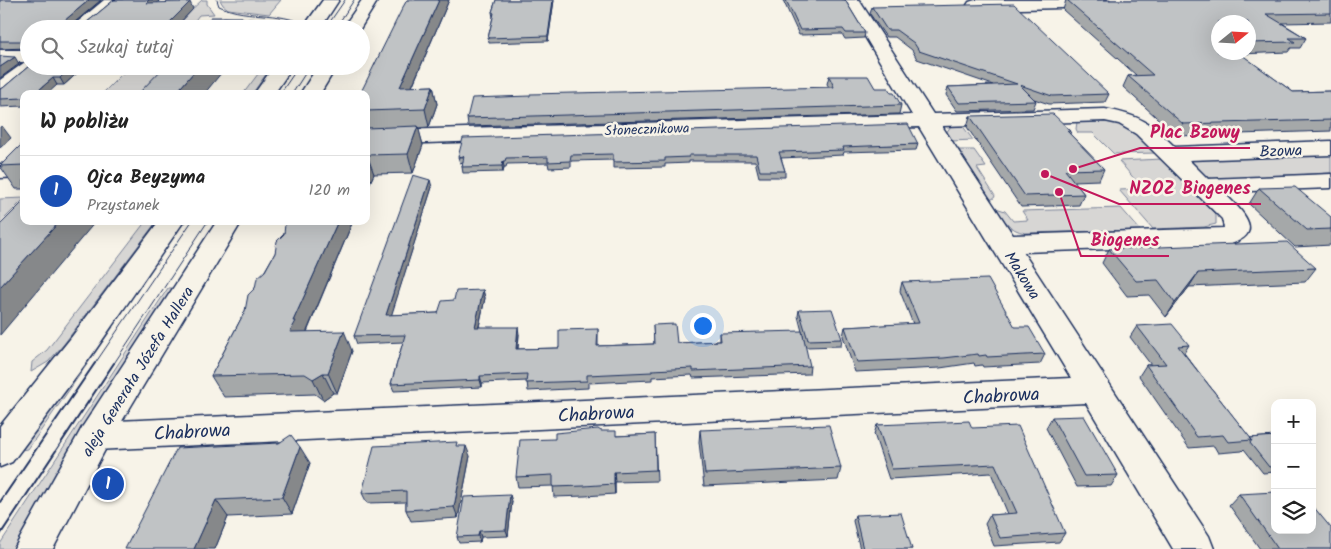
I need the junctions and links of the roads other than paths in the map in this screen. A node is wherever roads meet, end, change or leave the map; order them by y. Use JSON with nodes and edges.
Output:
{"nodes":[{"id":1,"x":114,"y":0,"type":"edge"},
{"id":2,"x":331,"y":0,"type":"edge"},
{"id":3,"x":370,"y":0,"type":"edge"},
{"id":4,"x":1118,"y":2,"type":"edge"},
{"id":5,"x":862,"y":5,"type":"edge"},
{"id":6,"x":962,"y":5,"type":"edge"},
{"id":7,"x":89,"y":20,"type":"edge"},
{"id":8,"x":317,"y":20,"type":"edge"},
{"id":9,"x":357,"y":20,"type":"edge"},
{"id":10,"x":0,"y":56,"type":"edge"},
{"id":11,"x":20,"y":56,"type":"edge"},
{"id":12,"x":20,"y":74,"type":"edge"},
{"id":13,"x":278,"y":75,"type":"edge"},
{"id":14,"x":322,"y":75,"type":"edge"},
{"id":15,"x":0,"y":90,"type":"edge"},
{"id":16,"x":267,"y":90,"type":"edge"},
{"id":17,"x":313,"y":90,"type":"edge"},
{"id":18,"x":928,"y":121,"type":"junction"},
{"id":19,"x":370,"y":138,"type":"edge"},
{"id":20,"x":1331,"y":148,"type":"edge"},
{"id":21,"x":1171,"y":154,"type":"junction"},
{"id":22,"x":20,"y":170,"type":"edge"},
{"id":23,"x":0,"y":171,"type":"edge"},
{"id":24,"x":1331,"y":181,"type":"edge"},
{"id":25,"x":1203,"y":186,"type":"junction"},
{"id":26,"x":169,"y":225,"type":"edge"},
{"id":27,"x":227,"y":225,"type":"edge"},
{"id":28,"x":1004,"y":244,"type":"junction"},
{"id":29,"x":1097,"y":390,"type":"junction"},
{"id":30,"x":95,"y":436,"type":"junction"},
{"id":31,"x":0,"y":452,"type":"edge"},
{"id":32,"x":33,"y":549,"type":"edge"},
{"id":33,"x":1195,"y":549,"type":"edge"}],
"edges":[{"from":1,"to":7,"type":"street"},
{"from":2,"to":8,"type":"street"},
{"from":3,"to":9,"type":"street"},
{"from":4,"to":6,"type":"street"},
{"from":5,"to":18,"type":"street","name":"Makowa"},
{"from":10,"to":11,"type":"street"},
{"from":12,"to":15,"type":"street"},
{"from":13,"to":16,"type":"street"},
{"from":14,"to":17,"type":"street"},
{"from":18,"to":19,"type":"street","name":"Słonecznikowa"},
{"from":18,"to":21,"type":"street","name":"Słonecznikowa"},
{"from":18,"to":28,"type":"street","name":"Makowa"},
{"from":20,"to":21,"type":"street","name":"Bzowa"},
{"from":21,"to":25,"type":"street","name":"Słonecznikowa"},
{"from":22,"to":23,"type":"street"},
{"from":24,"to":25,"type":"street","name":"Bzowa"},
{"from":25,"to":28,"type":"street","name":"Słonecznikowa"},
{"from":26,"to":31,"type":"street"},
{"from":27,"to":30,"type":"street","name":"aleja Generała Józefa Hallera"},
{"from":28,"to":29,"type":"street","name":"Makowa"},
{"from":29,"to":30,"type":"street","name":"Chabrowa"},
{"from":29,"to":33,"type":"street","name":"Makowa"},
{"from":30,"to":32,"type":"street","name":"aleja Generała Józefa Hallera"}]}
